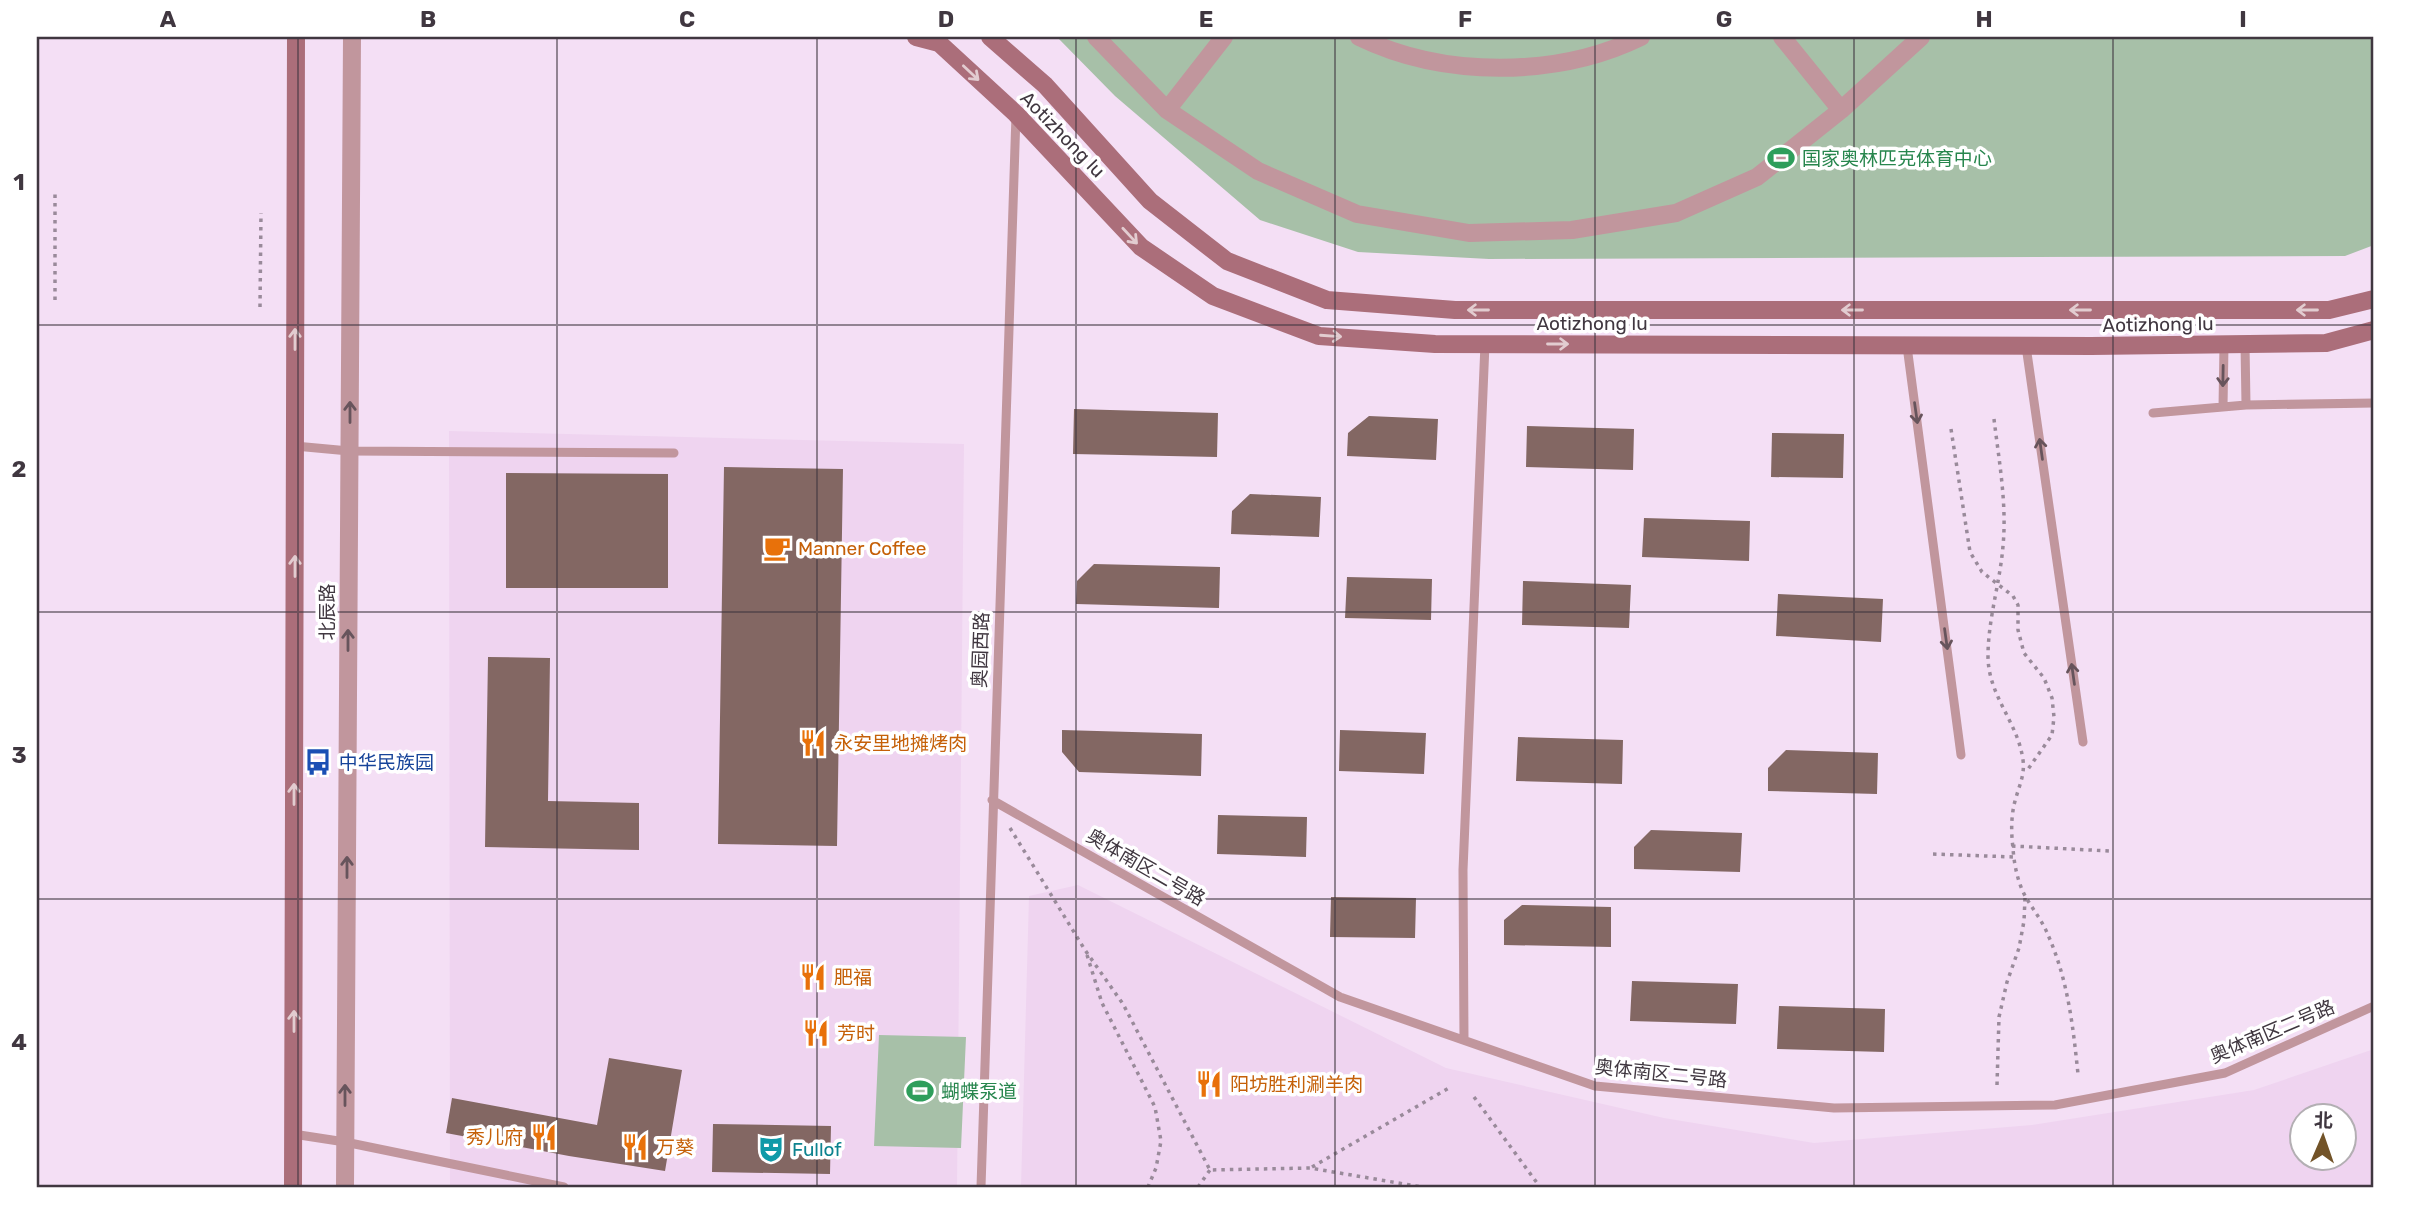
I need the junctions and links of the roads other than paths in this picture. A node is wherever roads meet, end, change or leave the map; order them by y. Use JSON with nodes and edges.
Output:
{"nodes":[{"id":1,"x":296,"y":37,"type":"edge"},
{"id":2,"x":352,"y":37,"type":"edge"},
{"id":3,"x":916,"y":37,"type":"edge"},
{"id":4,"x":989,"y":37,"type":"edge"},
{"id":5,"x":1096,"y":37,"type":"edge"},
{"id":6,"x":1224,"y":37,"type":"edge"},
{"id":7,"x":1359,"y":37,"type":"edge"},
{"id":8,"x":1641,"y":37,"type":"edge"},
{"id":9,"x":1782,"y":37,"type":"edge"},
{"id":10,"x":1921,"y":37,"type":"edge"},
{"id":11,"x":1167,"y":110,"type":"junction"},
{"id":12,"x":1841,"y":110,"type":"junction"},
{"id":13,"x":1016,"y":114,"type":"junction"},
{"id":14,"x":2374,"y":299,"type":"edge"},
{"id":15,"x":2374,"y":330,"type":"edge"},
{"id":16,"x":1485,"y":344,"type":"junction"},
{"id":17,"x":2245,"y":344,"type":"junction"},
{"id":18,"x":2224,"y":345,"type":"junction"},
{"id":19,"x":1907,"y":346,"type":"junction"},
{"id":20,"x":2026,"y":346,"type":"junction"},
{"id":21,"x":2374,"y":403,"type":"edge"},
{"id":22,"x":2246,"y":405,"type":"junction"},
{"id":23,"x":2223,"y":407,"type":"junction"},
{"id":24,"x":2153,"y":413,"type":"dead end"},
{"id":25,"x":295,"y":446,"type":"junction"},
{"id":26,"x":349,"y":451,"type":"junction"},
{"id":27,"x":674,"y":453,"type":"dead end"},
{"id":28,"x":2083,"y":742,"type":"dead end"},
{"id":29,"x":1961,"y":755,"type":"dead end"},
{"id":30,"x":992,"y":800,"type":"junction"},
{"id":31,"x":2374,"y":1006,"type":"edge"},
{"id":32,"x":1464,"y":1040,"type":"junction"},
{"id":33,"x":293,"y":1134,"type":"junction"},
{"id":34,"x":345,"y":1142,"type":"junction"},
{"id":35,"x":293,"y":1187,"type":"edge"},
{"id":36,"x":345,"y":1187,"type":"edge"},
{"id":37,"x":564,"y":1187,"type":"edge"},
{"id":38,"x":981,"y":1187,"type":"edge"}],
"edges":[{"from":25,"to":1,"type":"main road","name":"北辰路","one_way":true},
{"from":26,"to":2,"type":"street","name":"北辰路","one_way":true},
{"from":3,"to":13,"type":"main road","name":"Aotizhong lu","one_way":true},
{"from":14,"to":4,"type":"main road","name":"Aotizhong lu","one_way":true},
{"from":5,"to":11,"type":"street"},
{"from":6,"to":11,"type":"street"},
{"from":7,"to":8,"type":"street"},
{"from":9,"to":12,"type":"street"},
{"from":10,"to":12,"type":"street"},
{"from":11,"to":12,"type":"street"},
{"from":13,"to":16,"type":"main road","name":"Aotizhong lu","one_way":true},
{"from":13,"to":30,"type":"lane","name":"奥园西路"},
{"from":15,"to":17,"type":"main road","name":"Aotizhong lu"},
{"from":16,"to":19,"type":"main road","name":"Aotizhong lu","one_way":true},
{"from":16,"to":32,"type":"lane"},
{"from":17,"to":18,"type":"main road","name":"Aotizhong lu"},
{"from":17,"to":22,"type":"lane"},
{"from":18,"to":20,"type":"main road","name":"Aotizhong lu"},
{"from":18,"to":23,"type":"lane","one_way":true},
{"from":19,"to":20,"type":"main road","name":"Aotizhong lu"},
{"from":19,"to":29,"type":"lane","one_way":true},
{"from":28,"to":20,"type":"lane","one_way":true},
{"from":21,"to":22,"type":"lane"},
{"from":22,"to":23,"type":"lane"},
{"from":23,"to":24,"type":"lane"},
{"from":25,"to":26,"type":"lane"},
{"from":33,"to":25,"type":"main road","name":"北辰路","one_way":true},
{"from":26,"to":27,"type":"lane"},
{"from":34,"to":26,"type":"street","name":"北辰路","one_way":true},
{"from":30,"to":32,"type":"lane","name":"奥体南区二号路"},
{"from":30,"to":38,"type":"lane","name":"奥园西路"},
{"from":31,"to":32,"type":"lane","name":"奥体南区二号路"},
{"from":33,"to":34,"type":"lane"},
{"from":33,"to":35,"type":"main road","name":"北辰路"},
{"from":34,"to":36,"type":"street","name":"北辰路"},
{"from":34,"to":37,"type":"lane"}]}
